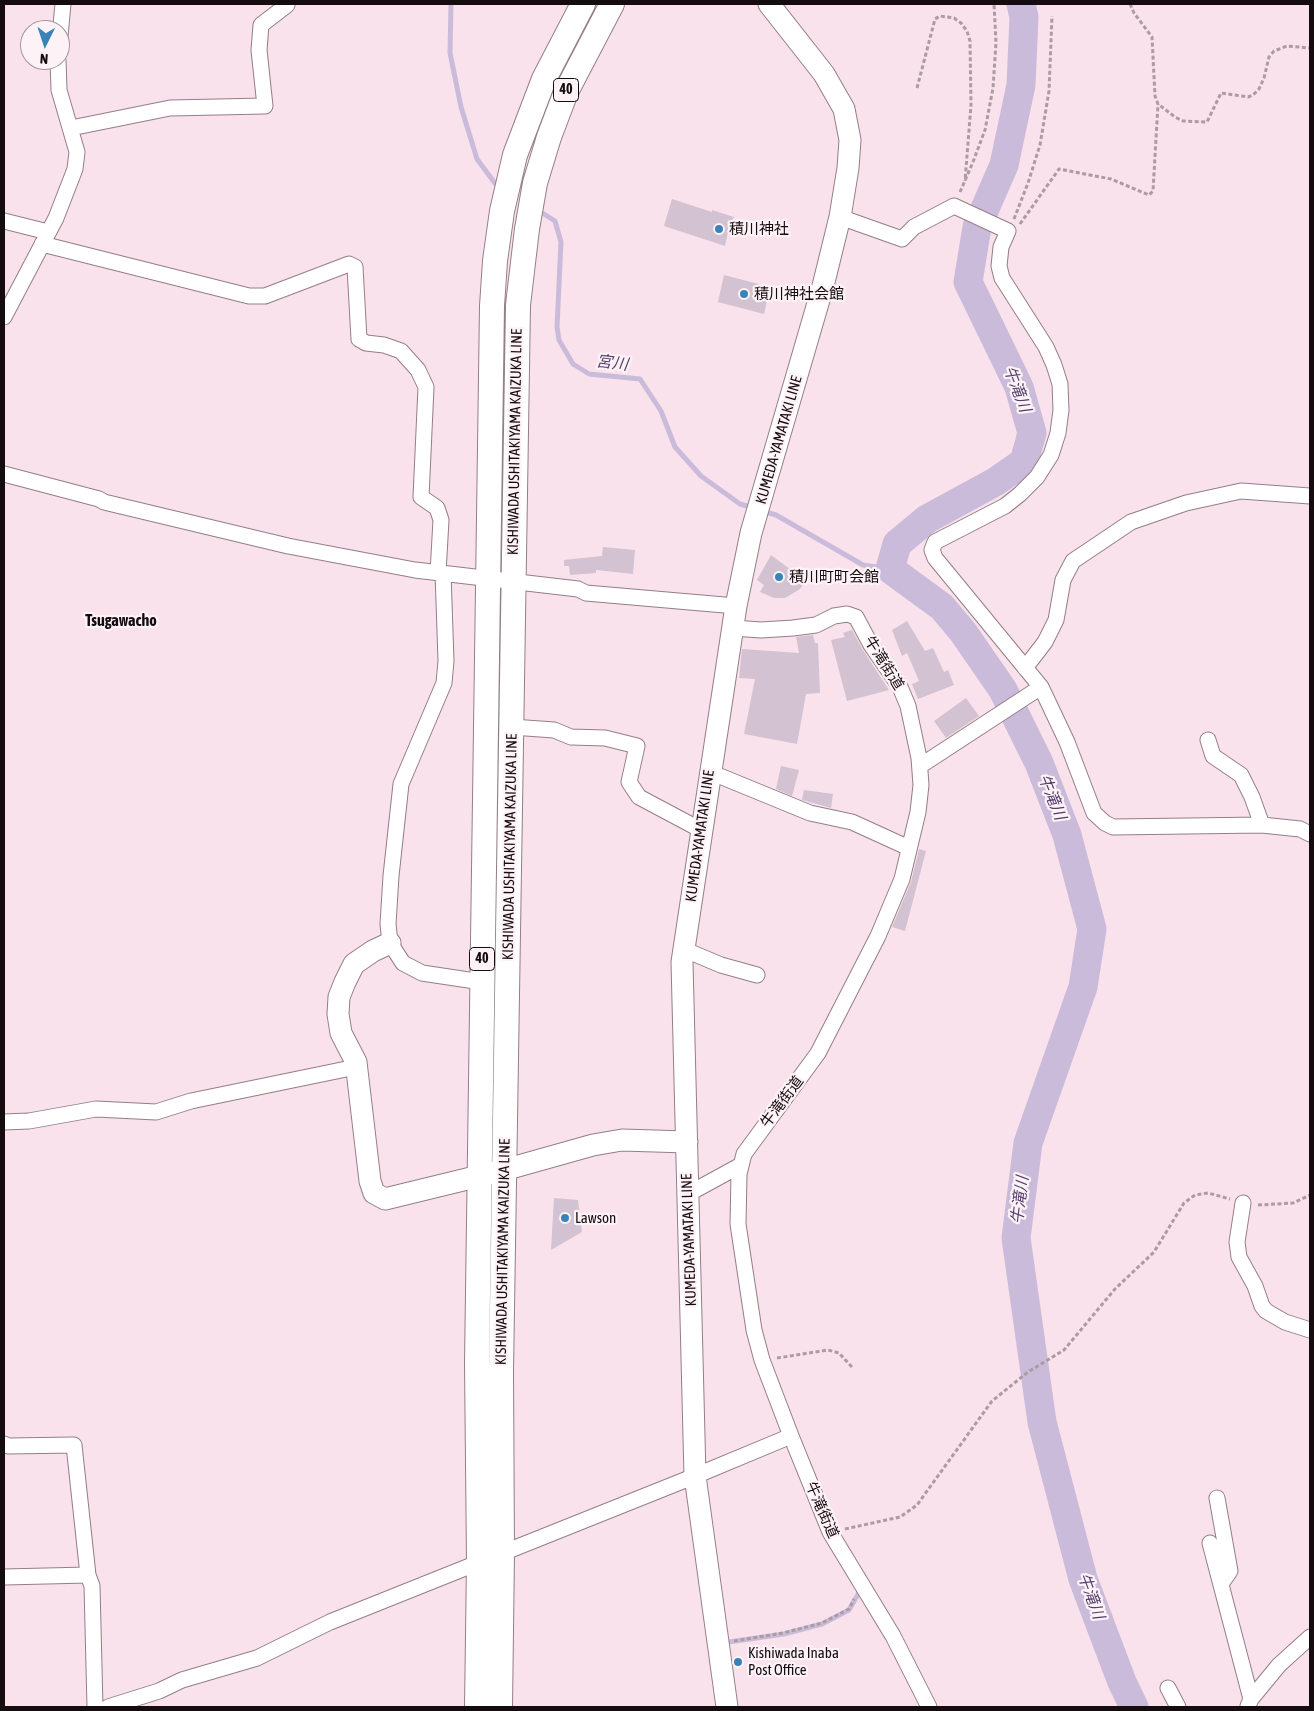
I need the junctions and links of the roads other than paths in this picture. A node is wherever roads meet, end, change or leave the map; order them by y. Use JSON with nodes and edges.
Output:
{"nodes":[{"id":1,"x":63,"y":4,"type":"edge"},
{"id":2,"x":583,"y":4,"type":"edge"},
{"id":3,"x":612,"y":4,"type":"edge"},
{"id":4,"x":769,"y":4,"type":"edge"},
{"id":5,"x":287,"y":5,"type":"dead end"},
{"id":6,"x":62,"y":20,"type":"edge"},
{"id":7,"x":59,"y":70,"type":"edge"},
{"id":8,"x":71,"y":128,"type":"junction"},
{"id":9,"x":840,"y":217,"type":"junction"},
{"id":10,"x":4,"y":221,"type":"edge"},
{"id":11,"x":45,"y":238,"type":"junction"},
{"id":12,"x":4,"y":317,"type":"edge"},
{"id":13,"x":4,"y":474,"type":"edge"},
{"id":14,"x":1310,"y":496,"type":"edge"},
{"id":15,"x":441,"y":573,"type":"junction"},
{"id":16,"x":488,"y":578,"type":"junction"},
{"id":17,"x":513,"y":581,"type":"junction"},
{"id":18,"x":736,"y":606,"type":"junction"},
{"id":19,"x":733,"y":628,"type":"junction"},
{"id":20,"x":1025,"y":668,"type":"junction"},
{"id":21,"x":1041,"y":687,"type":"junction"},
{"id":22,"x":512,"y":727,"type":"junction"},
{"id":23,"x":1208,"y":740,"type":"dead end"},
{"id":24,"x":920,"y":766,"type":"junction"},
{"id":25,"x":710,"y":772,"type":"junction"},
{"id":26,"x":1262,"y":825,"type":"junction"},
{"id":27,"x":701,"y":830,"type":"junction"},
{"id":28,"x":1310,"y":834,"type":"edge"},
{"id":29,"x":909,"y":848,"type":"junction"},
{"id":30,"x":390,"y":943,"type":"junction"},
{"id":31,"x":684,"y":949,"type":"junction"},
{"id":32,"x":757,"y":976,"type":"dead end"},
{"id":33,"x":482,"y":982,"type":"junction"},
{"id":34,"x":356,"y":1067,"type":"junction"},
{"id":35,"x":4,"y":1122,"type":"edge"},
{"id":36,"x":686,"y":1142,"type":"junction"},
{"id":37,"x":741,"y":1165,"type":"junction"},
{"id":38,"x":504,"y":1170,"type":"junction"},
{"id":39,"x":480,"y":1176,"type":"junction"},
{"id":40,"x":688,"y":1194,"type":"junction"},
{"id":41,"x":1243,"y":1203,"type":"road end"},
{"id":42,"x":1310,"y":1330,"type":"edge"},
{"id":43,"x":791,"y":1436,"type":"junction"},
{"id":44,"x":4,"y":1444,"type":"edge"},
{"id":45,"x":695,"y":1476,"type":"junction"},
{"id":46,"x":1217,"y":1498,"type":"dead end"},
{"id":47,"x":1210,"y":1543,"type":"dead end"},
{"id":48,"x":502,"y":1553,"type":"junction"},
{"id":49,"x":478,"y":1562,"type":"junction"},
{"id":50,"x":88,"y":1575,"type":"junction"},
{"id":51,"x":4,"y":1577,"type":"edge"},
{"id":52,"x":1220,"y":1584,"type":"junction"},
{"id":53,"x":1310,"y":1637,"type":"edge"},
{"id":54,"x":1168,"y":1688,"type":"dead end"},
{"id":55,"x":1249,"y":1703,"type":"edge"},
{"id":56,"x":95,"y":1707,"type":"edge"},
{"id":57,"x":108,"y":1707,"type":"edge"},
{"id":58,"x":477,"y":1707,"type":"edge"},
{"id":59,"x":500,"y":1707,"type":"edge"},
{"id":60,"x":727,"y":1707,"type":"edge"},
{"id":61,"x":929,"y":1707,"type":"edge"},
{"id":62,"x":1178,"y":1707,"type":"edge"}],
"edges":[{"from":1,"to":6,"type":"street"},
{"from":2,"to":16,"type":"main road","name":"KISHIWADA USHITAKIYAMA KAIZUKA LINE","number":"40"},
{"from":3,"to":17,"type":"main road","name":"KISHIWADA USHITAKIYAMA KAIZUKA LINE","number":"40"},
{"from":4,"to":9,"type":"street","name":"KUMEDA-YAMATAKI LINE"},
{"from":5,"to":8,"type":"street"},
{"from":7,"to":8,"type":"street"},
{"from":8,"to":11,"type":"street"},
{"from":9,"to":18,"type":"street","name":"KUMEDA-YAMATAKI LINE"},
{"from":9,"to":20,"type":"street"},
{"from":10,"to":11,"type":"street"},
{"from":11,"to":12,"type":"street"},
{"from":11,"to":15,"type":"street"},
{"from":13,"to":15,"type":"street"},
{"from":14,"to":20,"type":"street"},
{"from":15,"to":16,"type":"street"},
{"from":15,"to":30,"type":"street"},
{"from":16,"to":17,"type":"street"},
{"from":16,"to":33,"type":"main road","name":"KISHIWADA USHITAKIYAMA KAIZUKA LINE","number":"40"},
{"from":17,"to":18,"type":"street"},
{"from":17,"to":22,"type":"main road","name":"KISHIWADA USHITAKIYAMA KAIZUKA LINE","number":"40"},
{"from":18,"to":19,"type":"street","name":"KUMEDA-YAMATAKI LINE"},
{"from":19,"to":24,"type":"street","name":"牛滝街道"},
{"from":19,"to":25,"type":"street","name":"KUMEDA-YAMATAKI LINE"},
{"from":20,"to":21,"type":"street"},
{"from":21,"to":24,"type":"street"},
{"from":21,"to":26,"type":"street"},
{"from":22,"to":27,"type":"street"},
{"from":22,"to":38,"type":"main road","name":"KISHIWADA USHITAKIYAMA KAIZUKA LINE","number":"40"},
{"from":23,"to":26,"type":"street"},
{"from":24,"to":29,"type":"street","name":"牛滝街道"},
{"from":25,"to":27,"type":"street","name":"KUMEDA-YAMATAKI LINE"},
{"from":25,"to":29,"type":"street"},
{"from":26,"to":28,"type":"street"},
{"from":27,"to":31,"type":"street","name":"KUMEDA-YAMATAKI LINE"},
{"from":29,"to":37,"type":"street","name":"牛滝街道"},
{"from":30,"to":33,"type":"street"},
{"from":30,"to":34,"type":"street"},
{"from":31,"to":32,"type":"street"},
{"from":31,"to":36,"type":"street","name":"KUMEDA-YAMATAKI LINE"},
{"from":33,"to":39,"type":"main road","name":"KISHIWADA USHITAKIYAMA KAIZUKA LINE","number":"40"},
{"from":34,"to":35,"type":"street"},
{"from":34,"to":39,"type":"street"},
{"from":36,"to":38,"type":"street"},
{"from":36,"to":40,"type":"street","name":"KUMEDA-YAMATAKI LINE"},
{"from":37,"to":40,"type":"street"},
{"from":37,"to":43,"type":"street","name":"牛滝街道"},
{"from":38,"to":39,"type":"street"},
{"from":38,"to":48,"type":"main road","name":"KISHIWADA USHITAKIYAMA KAIZUKA LINE","number":"40"},
{"from":39,"to":49,"type":"main road","name":"KISHIWADA USHITAKIYAMA KAIZUKA LINE","number":"40"},
{"from":40,"to":45,"type":"street","name":"KUMEDA-YAMATAKI LINE"},
{"from":41,"to":42,"type":"street"},
{"from":43,"to":45,"type":"street"},
{"from":43,"to":61,"type":"street","name":"牛滝街道"},
{"from":44,"to":50,"type":"street"},
{"from":45,"to":48,"type":"street"},
{"from":45,"to":60,"type":"street","name":"KUMEDA-YAMATAKI LINE"},
{"from":46,"to":52,"type":"street"},
{"from":47,"to":52,"type":"street"},
{"from":48,"to":49,"type":"street"},
{"from":48,"to":59,"type":"main road","name":"KISHIWADA USHITAKIYAMA KAIZUKA LINE","number":"40"},
{"from":49,"to":57,"type":"street"},
{"from":49,"to":58,"type":"main road","name":"KISHIWADA USHITAKIYAMA KAIZUKA LINE","number":"40"},
{"from":50,"to":51,"type":"street"},
{"from":50,"to":56,"type":"street"},
{"from":52,"to":55,"type":"street"},
{"from":53,"to":55,"type":"street"},
{"from":54,"to":62,"type":"street"}]}
